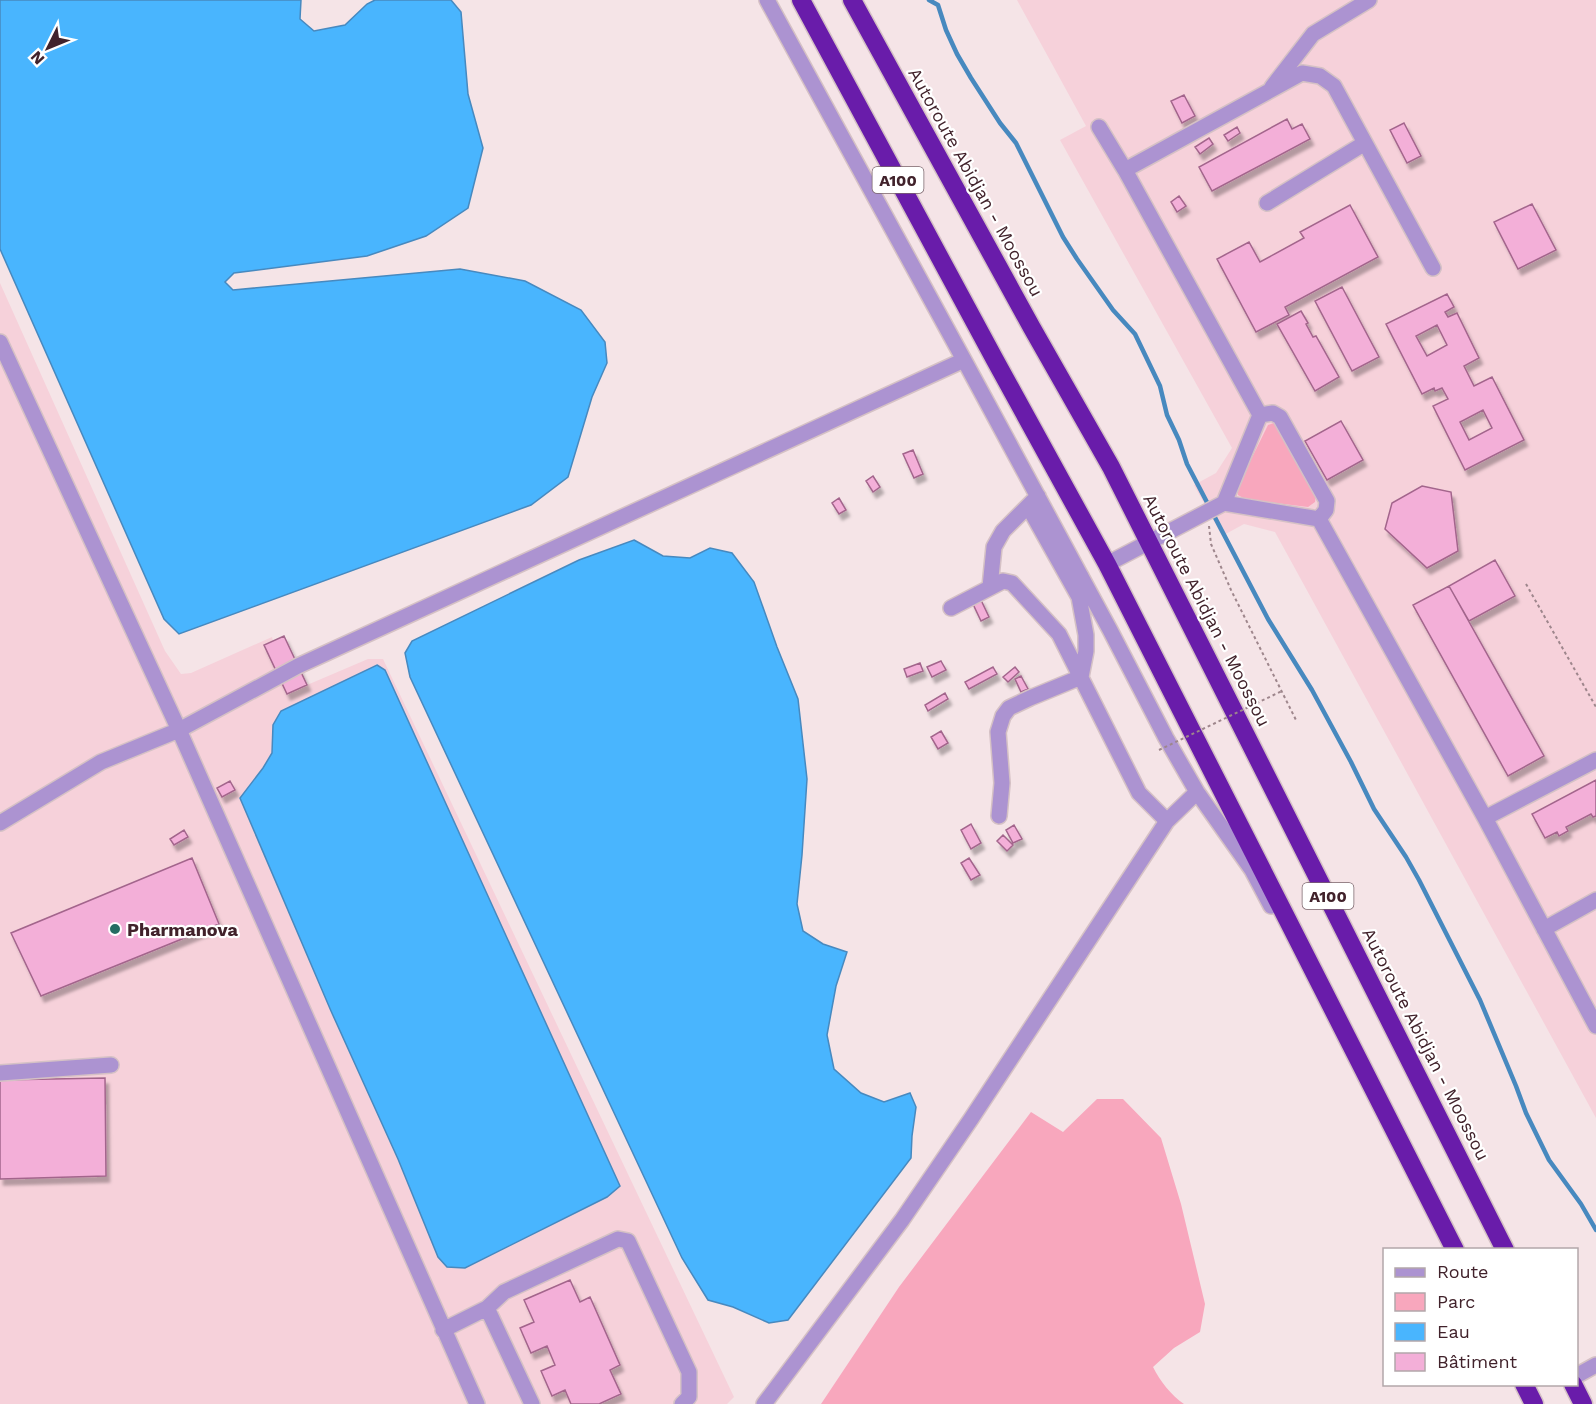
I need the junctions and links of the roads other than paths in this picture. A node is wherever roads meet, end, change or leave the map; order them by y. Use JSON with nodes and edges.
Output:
{"nodes":[{"id":1,"x":767,"y":0,"type":"edge"},
{"id":2,"x":801,"y":0,"type":"edge"},
{"id":3,"x":852,"y":0,"type":"edge"},
{"id":4,"x":1369,"y":0,"type":"edge"},
{"id":5,"x":1269,"y":92,"type":"junction"},
{"id":6,"x":1099,"y":127,"type":"dead end"},
{"id":7,"x":1365,"y":143,"type":"junction"},
{"id":8,"x":1125,"y":170,"type":"junction"},
{"id":9,"x":1266,"y":203,"type":"dead end"},
{"id":10,"x":1433,"y":268,"type":"dead end"},
{"id":11,"x":0,"y":342,"type":"edge"},
{"id":12,"x":964,"y":360,"type":"junction"},
{"id":13,"x":1260,"y":415,"type":"junction"},
{"id":14,"x":1033,"y":501,"type":"junction"},
{"id":15,"x":1224,"y":503,"type":"junction"},
{"id":16,"x":1319,"y":519,"type":"junction"},
{"id":17,"x":1150,"y":543,"type":"junction"},
{"id":18,"x":1107,"y":564,"type":"junction"},
{"id":19,"x":1081,"y":576,"type":"junction"},
{"id":20,"x":990,"y":587,"type":"junction"},
{"id":21,"x":1079,"y":597,"type":"junction"},
{"id":22,"x":951,"y":608,"type":"dead end"},
{"id":23,"x":1110,"y":630,"type":"junction"},
{"id":24,"x":1059,"y":633,"type":"junction"},
{"id":25,"x":1086,"y":635,"type":"junction"},
{"id":26,"x":1081,"y":677,"type":"junction"},
{"id":27,"x":179,"y":730,"type":"junction"},
{"id":28,"x":1596,"y":760,"type":"edge"},
{"id":29,"x":1197,"y":792,"type":"junction"},
{"id":30,"x":999,"y":816,"type":"dead end"},
{"id":31,"x":1485,"y":818,"type":"junction"},
{"id":32,"x":1167,"y":821,"type":"junction"},
{"id":33,"x":0,"y":823,"type":"edge"},
{"id":34,"x":1596,"y":900,"type":"edge"},
{"id":35,"x":1544,"y":929,"type":"junction"},
{"id":36,"x":1596,"y":1026,"type":"edge"},
{"id":37,"x":111,"y":1065,"type":"dead end"},
{"id":38,"x":0,"y":1073,"type":"edge"},
{"id":39,"x":1395,"y":1134,"type":"junction"},
{"id":40,"x":1454,"y":1248,"type":"edge"},
{"id":41,"x":1504,"y":1248,"type":"edge"},
{"id":42,"x":488,"y":1308,"type":"junction"},
{"id":43,"x":443,"y":1329,"type":"junction"},
{"id":44,"x":1596,"y":1365,"type":"edge"},
{"id":45,"x":1578,"y":1375,"type":"edge"},
{"id":46,"x":1525,"y":1386,"type":"edge"},
{"id":47,"x":1574,"y":1386,"type":"edge"},
{"id":48,"x":477,"y":1404,"type":"edge"},
{"id":49,"x":532,"y":1404,"type":"edge"},
{"id":50,"x":682,"y":1404,"type":"edge"},
{"id":51,"x":764,"y":1404,"type":"edge"},
{"id":52,"x":1534,"y":1404,"type":"edge"},
{"id":53,"x":1583,"y":1404,"type":"edge"}],
"edges":[{"from":1,"to":12,"type":"street"},
{"from":2,"to":18,"type":"highway","number":"A100"},
{"from":3,"to":17,"type":"highway","name":"Autoroute Abidjan - Moossou","number":"A100"},
{"from":4,"to":5,"type":"street"},
{"from":5,"to":7,"type":"street"},
{"from":5,"to":8,"type":"street"},
{"from":6,"to":8,"type":"street"},
{"from":7,"to":9,"type":"street"},
{"from":7,"to":10,"type":"street"},
{"from":8,"to":13,"type":"street"},
{"from":11,"to":27,"type":"street"},
{"from":12,"to":14,"type":"street"},
{"from":12,"to":27,"type":"street"},
{"from":13,"to":15,"type":"street"},
{"from":13,"to":16,"type":"street"},
{"from":14,"to":19,"type":"street"},
{"from":14,"to":20,"type":"street"},
{"from":14,"to":21,"type":"street"},
{"from":15,"to":16,"type":"street"},
{"from":15,"to":17,"type":"street"},
{"from":16,"to":31,"type":"street"},
{"from":17,"to":18,"type":"street"},
{"from":17,"to":41,"type":"highway","name":"Autoroute Abidjan - Moossou","number":"A100"},
{"from":18,"to":39,"type":"highway","number":"A100"},
{"from":19,"to":21,"type":"street"},
{"from":19,"to":23,"type":"street"},
{"from":20,"to":22,"type":"street"},
{"from":20,"to":24,"type":"street"},
{"from":21,"to":25,"type":"street"},
{"from":23,"to":25,"type":"street"},
{"from":23,"to":29,"type":"street"},
{"from":24,"to":25,"type":"street"},
{"from":24,"to":26,"type":"street"},
{"from":25,"to":26,"type":"street"},
{"from":26,"to":30,"type":"street"},
{"from":26,"to":32,"type":"street"},
{"from":27,"to":33,"type":"street"},
{"from":27,"to":43,"type":"street"},
{"from":28,"to":31,"type":"street"},
{"from":29,"to":32,"type":"street"},
{"from":29,"to":39,"type":"street"},
{"from":31,"to":35,"type":"street"},
{"from":32,"to":51,"type":"street"},
{"from":34,"to":35,"type":"street"},
{"from":35,"to":36,"type":"street"},
{"from":37,"to":38,"type":"street"},
{"from":39,"to":40,"type":"highway","number":"A100"},
{"from":42,"to":43,"type":"street"},
{"from":42,"to":49,"type":"street"},
{"from":42,"to":50,"type":"street"},
{"from":43,"to":48,"type":"street"},
{"from":44,"to":45,"type":"street"},
{"from":46,"to":52,"type":"highway"},
{"from":47,"to":53,"type":"highway"}]}
